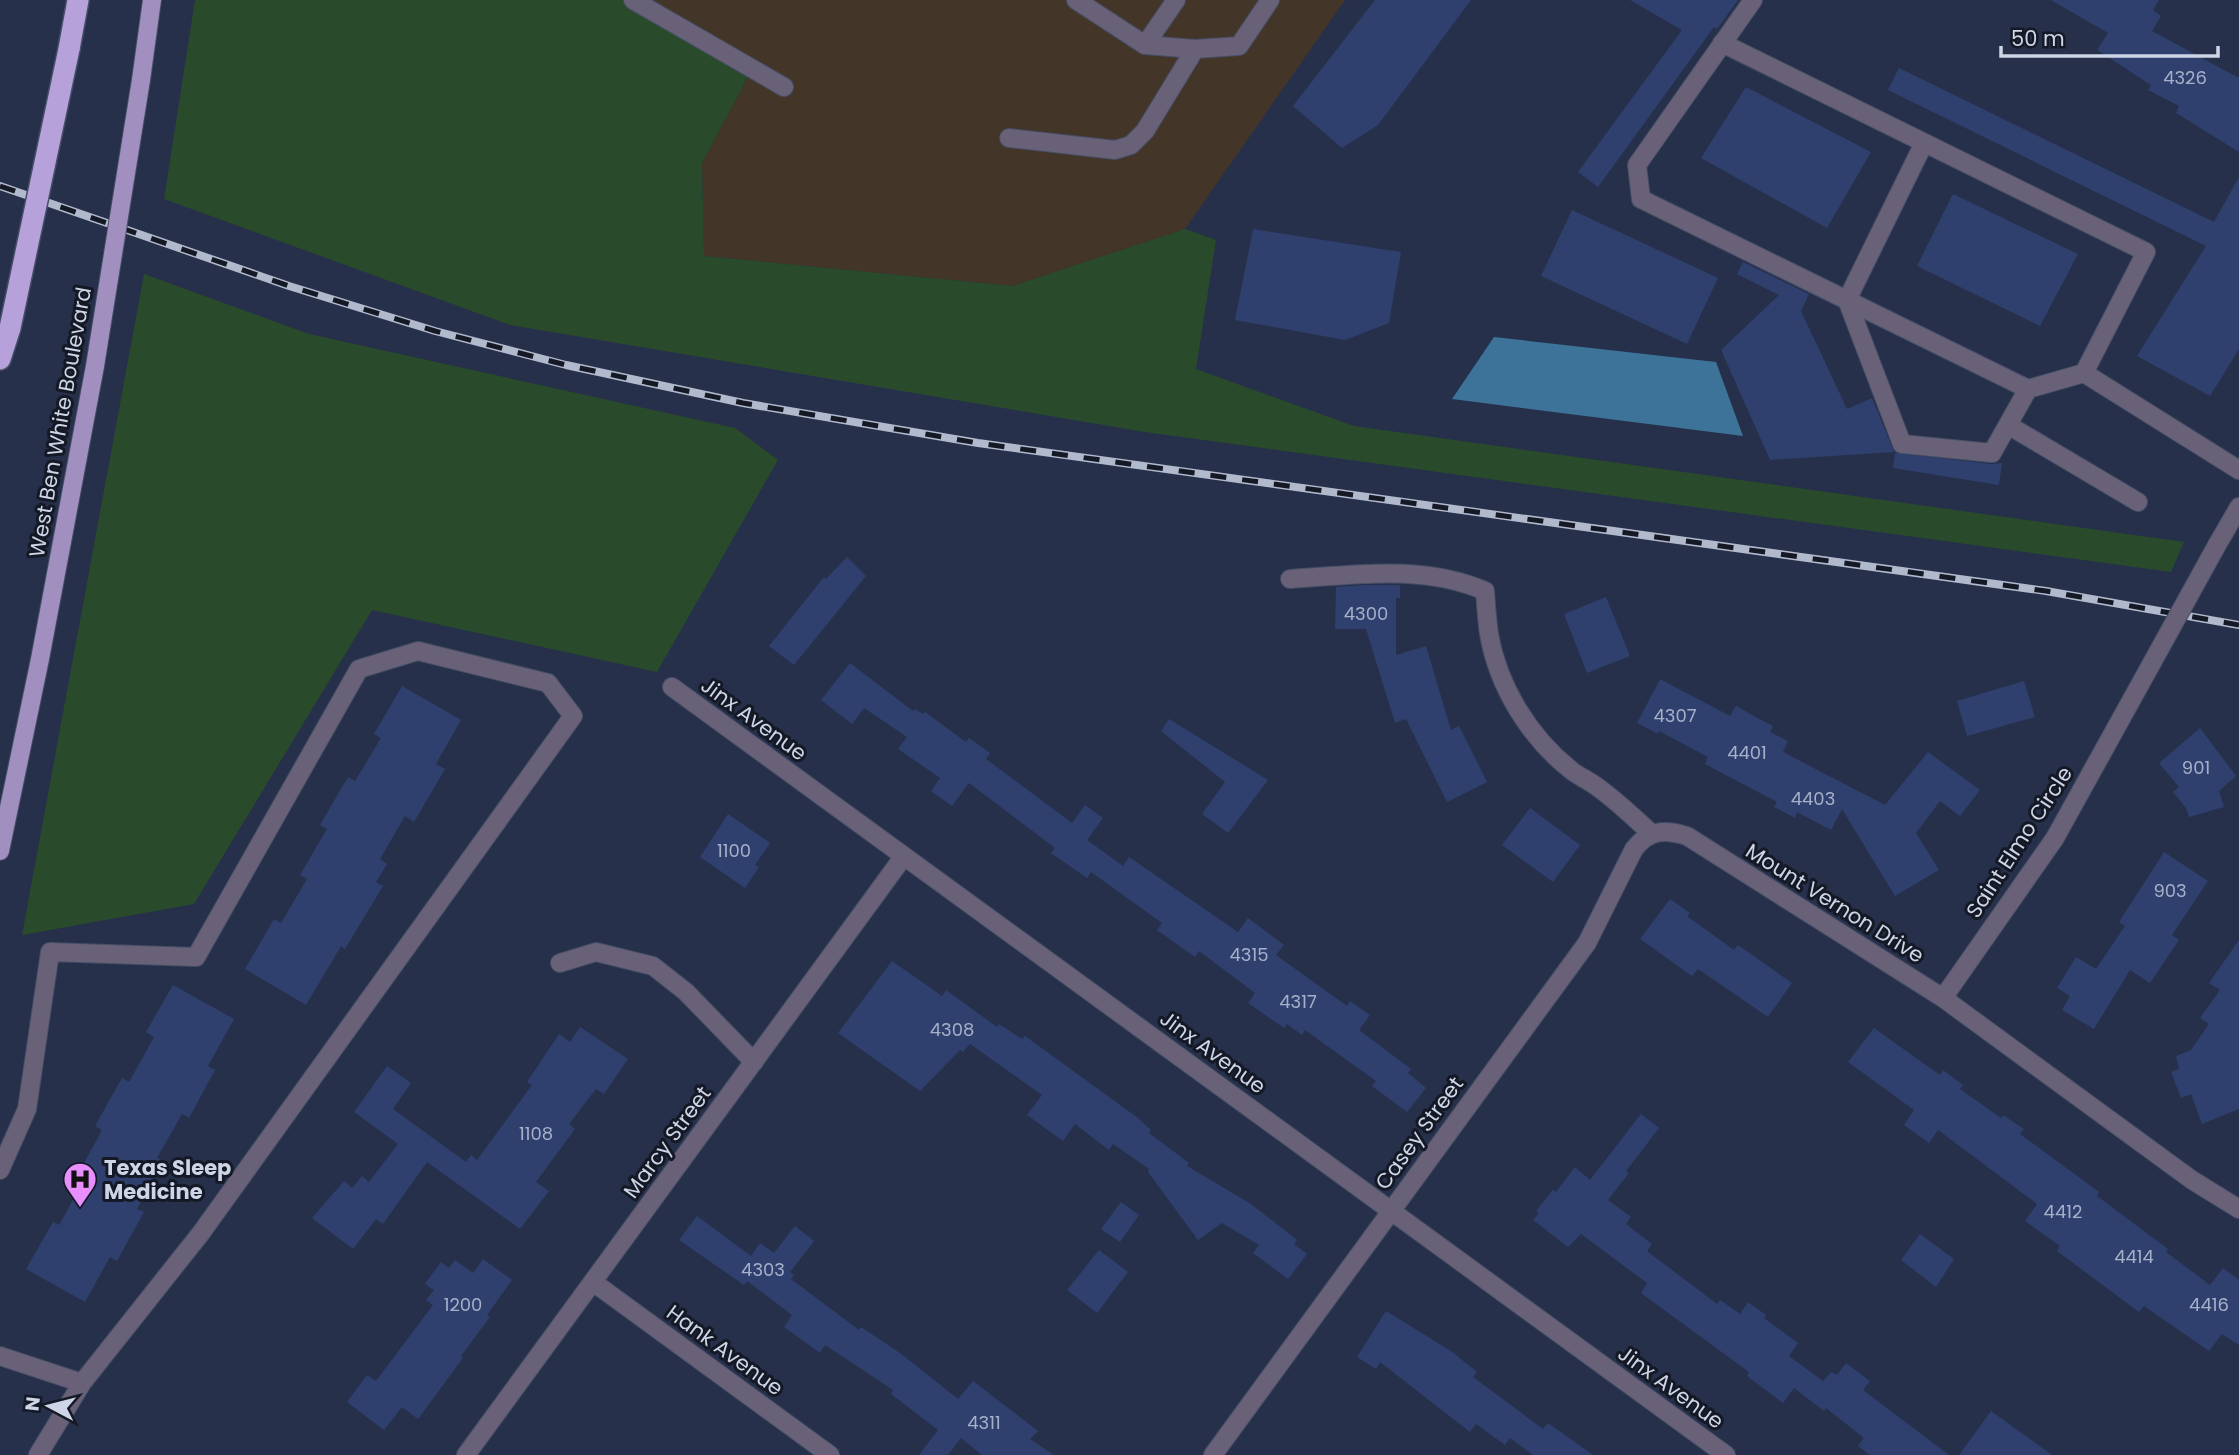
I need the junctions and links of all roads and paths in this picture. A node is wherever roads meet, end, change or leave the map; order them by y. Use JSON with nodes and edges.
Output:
{"nodes":[{"id":1,"x":78,"y":0,"type":"edge"},
{"id":2,"x":152,"y":0,"type":"edge"},
{"id":3,"x":633,"y":0,"type":"edge"},
{"id":4,"x":1076,"y":0,"type":"edge"},
{"id":5,"x":1176,"y":0,"type":"edge"},
{"id":6,"x":1270,"y":0,"type":"edge"},
{"id":7,"x":1753,"y":0,"type":"edge"},
{"id":8,"x":1723,"y":43,"type":"junction"},
{"id":9,"x":1145,"y":45,"type":"junction"},
{"id":10,"x":1195,"y":49,"type":"junction"},
{"id":11,"x":784,"y":87,"type":"dead end"},
{"id":12,"x":1009,"y":138,"type":"dead end"},
{"id":13,"x":1924,"y":143,"type":"junction"},
{"id":14,"x":1847,"y":300,"type":"junction"},
{"id":15,"x":0,"y":359,"type":"edge"},
{"id":16,"x":2084,"y":373,"type":"junction"},
{"id":17,"x":2028,"y":389,"type":"junction"},
{"id":18,"x":2008,"y":425,"type":"junction"},
{"id":19,"x":2239,"y":470,"type":"edge"},
{"id":20,"x":2138,"y":502,"type":"dead end"},
{"id":21,"x":2239,"y":507,"type":"edge"},
{"id":22,"x":1290,"y":579,"type":"dead end"},
{"id":23,"x":672,"y":687,"type":"dead end"},
{"id":24,"x":1651,"y":833,"type":"junction"},
{"id":25,"x":0,"y":850,"type":"edge"},
{"id":26,"x":904,"y":856,"type":"junction"},
{"id":27,"x":560,"y":963,"type":"dead end"},
{"id":28,"x":1943,"y":998,"type":"junction"},
{"id":29,"x":754,"y":1062,"type":"junction"},
{"id":30,"x":0,"y":1170,"type":"edge"},
{"id":31,"x":2239,"y":1209,"type":"edge"},
{"id":32,"x":1391,"y":1210,"type":"junction"},
{"id":33,"x":593,"y":1282,"type":"junction"},
{"id":34,"x":0,"y":1356,"type":"edge"},
{"id":35,"x":82,"y":1382,"type":"junction"},
{"id":36,"x":38,"y":1455,"type":"edge"},
{"id":37,"x":466,"y":1455,"type":"edge"},
{"id":38,"x":830,"y":1455,"type":"edge"},
{"id":39,"x":1213,"y":1455,"type":"edge"},
{"id":40,"x":1726,"y":1455,"type":"edge"}],
"edges":[{"from":1,"to":15,"type":"highway","bridge":true},
{"from":2,"to":25,"type":"main road","name":"West Ben White Boulevard","bridge":true},
{"from":3,"to":11,"type":"street"},
{"from":4,"to":9,"type":"street"},
{"from":5,"to":9,"type":"street"},
{"from":6,"to":10,"type":"street"},
{"from":7,"to":8,"type":"street"},
{"from":8,"to":13,"type":"street"},
{"from":8,"to":14,"type":"street"},
{"from":9,"to":10,"type":"street"},
{"from":10,"to":12,"type":"street"},
{"from":13,"to":14,"type":"street"},
{"from":13,"to":16,"type":"street"},
{"from":14,"to":17,"type":"street"},
{"from":14,"to":18,"type":"street"},
{"from":16,"to":17,"type":"street"},
{"from":16,"to":19,"type":"street"},
{"from":17,"to":18,"type":"street"},
{"from":18,"to":20,"type":"street"},
{"from":21,"to":28,"type":"street","name":"Saint Elmo Circle","bridge":true},
{"from":22,"to":24,"type":"street"},
{"from":23,"to":26,"type":"street","name":"Jinx Avenue"},
{"from":24,"to":28,"type":"street","name":"Mount Vernon Drive"},
{"from":24,"to":32,"type":"street","name":"Casey Street"},
{"from":26,"to":29,"type":"street","name":"Marcy Street"},
{"from":26,"to":32,"type":"street","name":"Jinx Avenue"},
{"from":27,"to":29,"type":"street"},
{"from":28,"to":31,"type":"street","name":"Mount Vernon Drive"},
{"from":29,"to":33,"type":"street","name":"Marcy Street"},
{"from":30,"to":35,"type":"street"},
{"from":32,"to":39,"type":"street","name":"Casey Street"},
{"from":32,"to":40,"type":"street","name":"Jinx Avenue"},
{"from":33,"to":37,"type":"street","name":"Marcy Street"},
{"from":33,"to":38,"type":"street","name":"Hank Avenue"},
{"from":34,"to":35,"type":"street"},
{"from":35,"to":36,"type":"street"}]}
